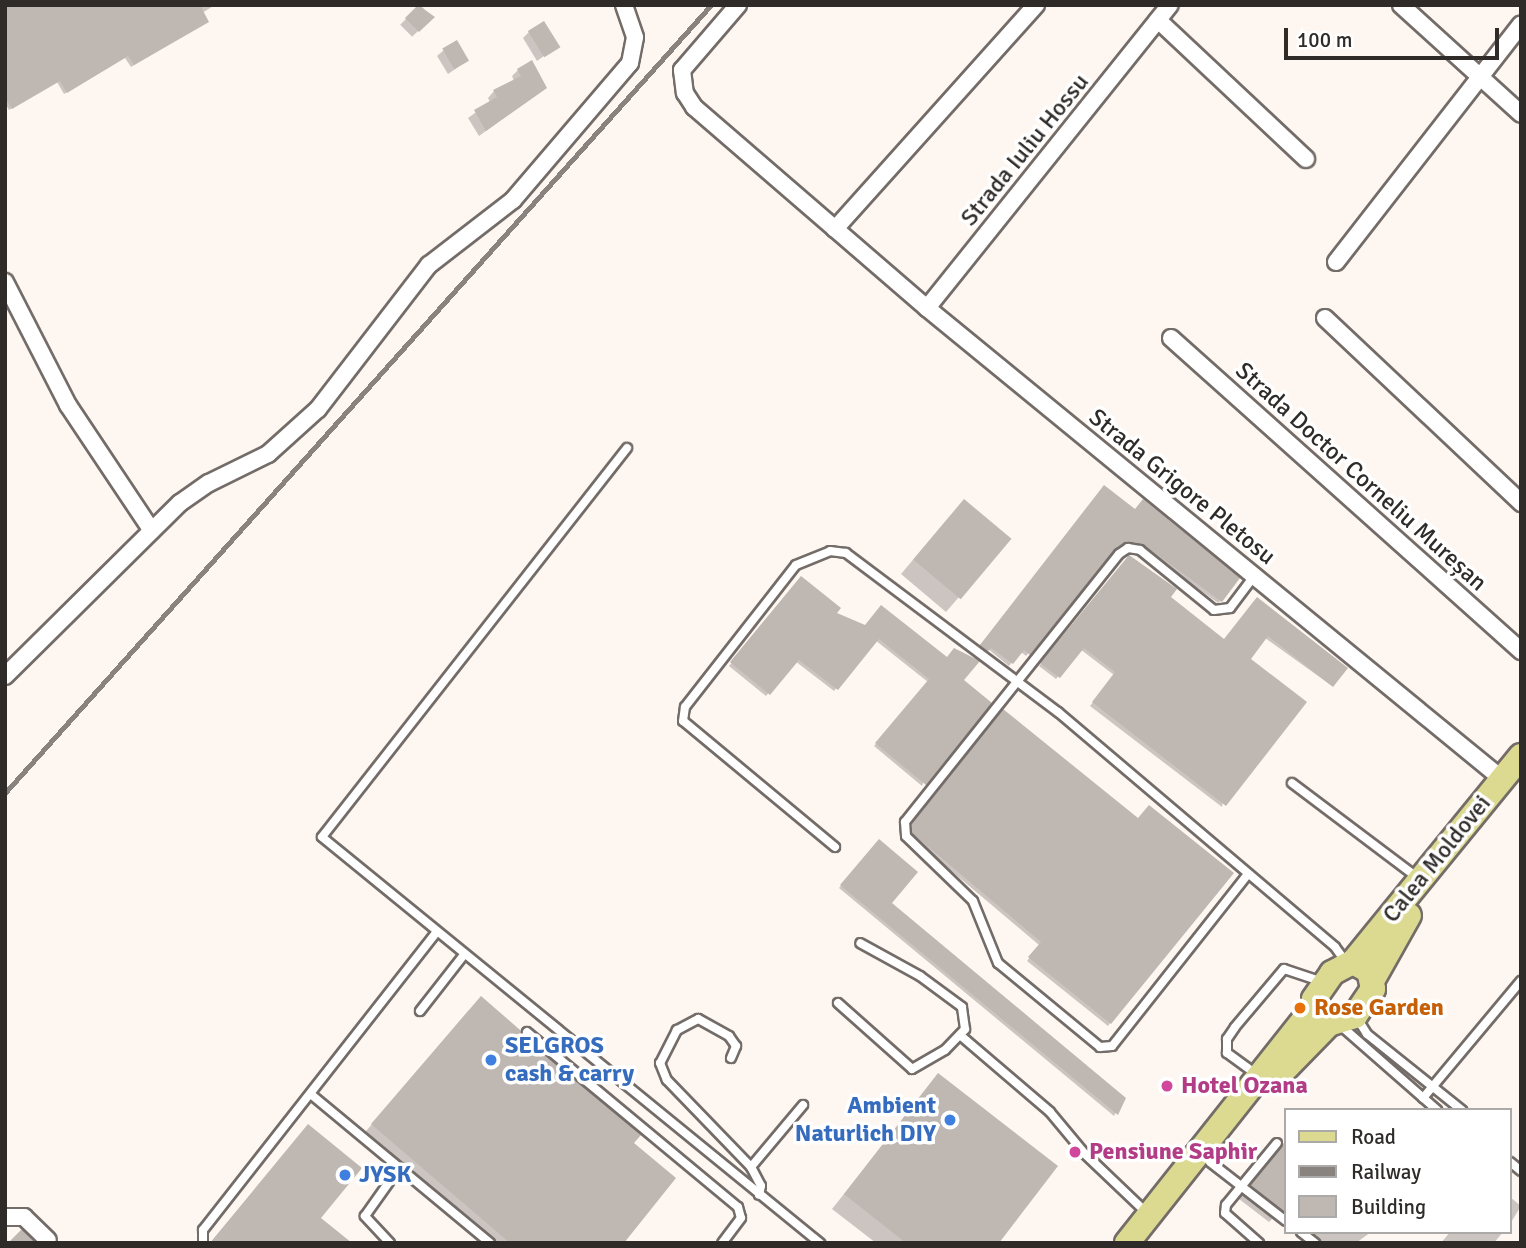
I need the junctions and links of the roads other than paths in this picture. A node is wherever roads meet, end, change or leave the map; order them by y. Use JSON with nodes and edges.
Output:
{"nodes":[{"id":1,"x":624,"y":5,"type":"edge"},
{"id":2,"x":738,"y":5,"type":"edge"},
{"id":3,"x":1036,"y":5,"type":"edge"},
{"id":4,"x":1170,"y":5,"type":"edge"},
{"id":5,"x":1401,"y":5,"type":"edge"},
{"id":6,"x":1158,"y":20,"type":"junction"},
{"id":7,"x":1521,"y":24,"type":"edge"},
{"id":8,"x":1479,"y":77,"type":"junction"},
{"id":9,"x":1521,"y":114,"type":"edge"},
{"id":10,"x":1306,"y":159,"type":"dead end"},
{"id":11,"x":835,"y":229,"type":"junction"},
{"id":12,"x":1336,"y":262,"type":"dead end"},
{"id":13,"x":5,"y":282,"type":"edge"},
{"id":14,"x":927,"y":308,"type":"junction"},
{"id":15,"x":1325,"y":318,"type":"dead end"},
{"id":16,"x":1171,"y":338,"type":"dead end"},
{"id":17,"x":627,"y":448,"type":"dead end"},
{"id":18,"x":1521,"y":503,"type":"edge"},
{"id":19,"x":152,"y":531,"type":"junction"},
{"id":20,"x":1254,"y":576,"type":"junction"},
{"id":21,"x":1521,"y":651,"type":"edge"},
{"id":22,"x":5,"y":676,"type":"edge"},
{"id":23,"x":1016,"y":681,"type":"junction"},
{"id":24,"x":1521,"y":756,"type":"edge"},
{"id":25,"x":1512,"y":777,"type":"edge"},
{"id":26,"x":1292,"y":783,"type":"dead end"},
{"id":27,"x":835,"y":847,"type":"dead end"},
{"id":28,"x":1248,"y":874,"type":"junction"},
{"id":29,"x":1421,"y":880,"type":"junction"},
{"id":30,"x":436,"y":933,"type":"junction"},
{"id":31,"x":860,"y":943,"type":"dead end"},
{"id":32,"x":463,"y":956,"type":"junction"},
{"id":33,"x":1350,"y":963,"type":"junction"},
{"id":34,"x":1373,"y":978,"type":"junction"},
{"id":35,"x":1521,"y":981,"type":"edge"},
{"id":36,"x":1323,"y":982,"type":"junction"},
{"id":37,"x":838,"y":1003,"type":"dead end"},
{"id":38,"x":420,"y":1011,"type":"dead end"},
{"id":39,"x":1334,"y":1017,"type":"junction"},
{"id":40,"x":527,"y":1032,"type":"dead end"},
{"id":41,"x":960,"y":1035,"type":"junction"},
{"id":42,"x":731,"y":1058,"type":"dead end"},
{"id":43,"x":1259,"y":1076,"type":"junction"},
{"id":44,"x":1433,"y":1086,"type":"junction"},
{"id":45,"x":313,"y":1096,"type":"junction"},
{"id":46,"x":1423,"y":1098,"type":"junction"},
{"id":47,"x":803,"y":1105,"type":"dead end"},
{"id":48,"x":1435,"y":1108,"type":"edge"},
{"id":49,"x":1460,"y":1108,"type":"edge"},
{"id":50,"x":1277,"y":1143,"type":"dead end"},
{"id":51,"x":1210,"y":1162,"type":"junction"},
{"id":52,"x":751,"y":1167,"type":"junction"},
{"id":53,"x":398,"y":1168,"type":"junction"},
{"id":54,"x":1241,"y":1186,"type":"junction"},
{"id":55,"x":759,"y":1195,"type":"junction"},
{"id":56,"x":1149,"y":1215,"type":"junction"},
{"id":57,"x":5,"y":1217,"type":"edge"},
{"id":58,"x":1284,"y":1219,"type":"edge"},
{"id":59,"x":48,"y":1240,"type":"dead end"},
{"id":60,"x":203,"y":1243,"type":"edge"},
{"id":61,"x":390,"y":1243,"type":"edge"},
{"id":62,"x":490,"y":1243,"type":"edge"},
{"id":63,"x":722,"y":1243,"type":"edge"},
{"id":64,"x":820,"y":1243,"type":"edge"},
{"id":65,"x":1128,"y":1243,"type":"edge"},
{"id":66,"x":1146,"y":1243,"type":"edge"},
{"id":67,"x":1259,"y":1243,"type":"edge"}],
"edges":[{"from":1,"to":19,"type":"street"},
{"from":2,"to":11,"type":"street","name":"Strada Grigore Pletosu"},
{"from":3,"to":11,"type":"street"},
{"from":4,"to":6,"type":"street","name":"Strada Iuliu Hossu"},
{"from":5,"to":8,"type":"street"},
{"from":6,"to":10,"type":"street"},
{"from":6,"to":14,"type":"street","name":"Strada Iuliu Hossu"},
{"from":7,"to":8,"type":"street"},
{"from":8,"to":9,"type":"street"},
{"from":8,"to":12,"type":"street"},
{"from":11,"to":14,"type":"street","name":"Strada Grigore Pletosu"},
{"from":13,"to":19,"type":"street"},
{"from":14,"to":20,"type":"street","name":"Strada Grigore Pletosu"},
{"from":15,"to":18,"type":"street"},
{"from":16,"to":21,"type":"street","name":"Strada Doctor Corneliu Mureșan"},
{"from":17,"to":30,"type":"lane"},
{"from":19,"to":22,"type":"street"},
{"from":20,"to":23,"type":"lane"},
{"from":20,"to":25,"type":"street","name":"Strada Grigore Pletosu"},
{"from":23,"to":27,"type":"lane"},
{"from":23,"to":28,"type":"lane"},
{"from":23,"to":28,"type":"lane"},
{"from":24,"to":25,"type":"main road","name":"Calea Moldovei"},
{"from":25,"to":29,"type":"main road","name":"Calea Moldovei"},
{"from":25,"to":34,"type":"main road","name":"Calea Moldovei"},
{"from":26,"to":29,"type":"lane"},
{"from":28,"to":33,"type":"lane"},
{"from":29,"to":33,"type":"main road","name":"Calea Moldovei"},
{"from":30,"to":32,"type":"lane"},
{"from":30,"to":45,"type":"lane"},
{"from":31,"to":41,"type":"lane"},
{"from":32,"to":38,"type":"lane"},
{"from":32,"to":55,"type":"lane"},
{"from":33,"to":34,"type":"main road"},
{"from":33,"to":36,"type":"main road","name":"Calea Moldovei"},
{"from":34,"to":39,"type":"main road","name":"Calea Moldovei"},
{"from":35,"to":44,"type":"lane"},
{"from":36,"to":39,"type":"main road"},
{"from":36,"to":43,"type":"lane"},
{"from":37,"to":41,"type":"lane"},
{"from":39,"to":43,"type":"main road"},
{"from":39,"to":44,"type":"lane"},
{"from":39,"to":46,"type":"lane"},
{"from":39,"to":51,"type":"main road"},
{"from":40,"to":63,"type":"lane"},
{"from":41,"to":56,"type":"lane"},
{"from":42,"to":52,"type":"lane"},
{"from":43,"to":56,"type":"main road"},
{"from":44,"to":46,"type":"lane"},
{"from":44,"to":49,"type":"lane"},
{"from":45,"to":53,"type":"lane"},
{"from":45,"to":60,"type":"lane"},
{"from":46,"to":48,"type":"lane"},
{"from":47,"to":52,"type":"lane"},
{"from":50,"to":54,"type":"lane"},
{"from":51,"to":54,"type":"lane"},
{"from":51,"to":66,"type":"main road"},
{"from":52,"to":55,"type":"lane"},
{"from":53,"to":61,"type":"lane"},
{"from":53,"to":62,"type":"lane"},
{"from":54,"to":58,"type":"lane"},
{"from":54,"to":67,"type":"lane"},
{"from":55,"to":64,"type":"lane"},
{"from":56,"to":65,"type":"main road"},
{"from":57,"to":59,"type":"street"}]}
